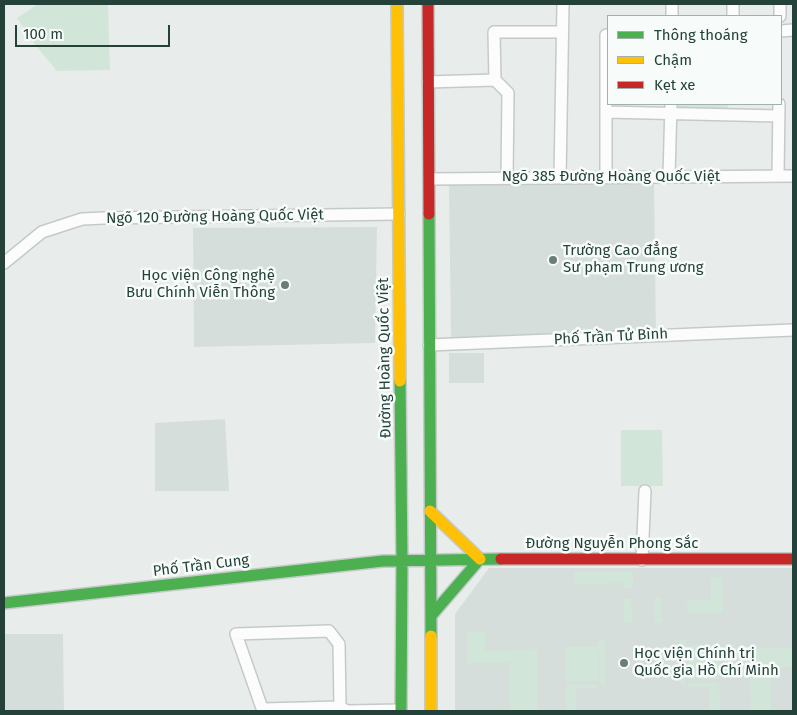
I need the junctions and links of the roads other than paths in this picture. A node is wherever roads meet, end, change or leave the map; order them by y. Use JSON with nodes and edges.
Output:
{"nodes":[{"id":1,"x":397,"y":4,"type":"edge"},
{"id":2,"x":428,"y":4,"type":"edge"},
{"id":3,"x":563,"y":4,"type":"edge"},
{"id":4,"x":562,"y":32,"type":"junction"},
{"id":5,"x":607,"y":35,"type":"edge"},
{"id":6,"x":495,"y":80,"type":"junction"},
{"id":7,"x":428,"y":82,"type":"junction"},
{"id":8,"x":779,"y":105,"type":"edge"},
{"id":9,"x":671,"y":108,"type":"edge"},
{"id":10,"x":733,"y":109,"type":"edge"},
{"id":11,"x":606,"y":112,"type":"junction"},
{"id":12,"x":779,"y":116,"type":"junction"},
{"id":13,"x":778,"y":176,"type":"junction"},
{"id":14,"x":793,"y":176,"type":"edge"},
{"id":15,"x":606,"y":177,"type":"junction"},
{"id":16,"x":669,"y":177,"type":"junction"},
{"id":17,"x":508,"y":178,"type":"junction"},
{"id":18,"x":560,"y":178,"type":"junction"},
{"id":19,"x":429,"y":179,"type":"junction"},
{"id":20,"x":399,"y":214,"type":"junction"},
{"id":21,"x":4,"y":263,"type":"edge"},
{"id":22,"x":793,"y":330,"type":"edge"},
{"id":23,"x":430,"y":345,"type":"junction"},
{"id":24,"x":645,"y":491,"type":"dead end"},
{"id":25,"x":430,"y":511,"type":"junction"},
{"id":26,"x":480,"y":559,"type":"junction"},
{"id":27,"x":793,"y":559,"type":"edge"},
{"id":28,"x":402,"y":560,"type":"junction"},
{"id":29,"x":430,"y":560,"type":"junction"},
{"id":30,"x":642,"y":560,"type":"junction"},
{"id":31,"x":4,"y":603,"type":"edge"},
{"id":32,"x":430,"y":616,"type":"junction"},
{"id":33,"x":340,"y":707,"type":"junction"},
{"id":34,"x":263,"y":710,"type":"edge"},
{"id":35,"x":401,"y":710,"type":"edge"},
{"id":36,"x":430,"y":711,"type":"edge"}],
"edges":[{"from":1,"to":20,"type":"main road","name":"Đường Hoàng Quốc Việt"},
{"from":2,"to":7,"type":"main road"},
{"from":3,"to":4,"type":"street"},
{"from":4,"to":6,"type":"street"},
{"from":4,"to":18,"type":"street"},
{"from":5,"to":11,"type":"street"},
{"from":6,"to":7,"type":"street"},
{"from":6,"to":17,"type":"street"},
{"from":7,"to":19,"type":"main road"},
{"from":8,"to":12,"type":"street"},
{"from":9,"to":10,"type":"street"},
{"from":9,"to":11,"type":"street"},
{"from":9,"to":16,"type":"street"},
{"from":10,"to":12,"type":"street"},
{"from":11,"to":15,"type":"street"},
{"from":12,"to":13,"type":"street"},
{"from":13,"to":14,"type":"street","name":"Ngõ 385 Đường Hoàng Quốc Việt"},
{"from":13,"to":16,"type":"street","name":"Ngõ 385 Đường Hoàng Quốc Việt"},
{"from":15,"to":16,"type":"street","name":"Ngõ 385 Đường Hoàng Quốc Việt"},
{"from":15,"to":18,"type":"street","name":"Ngõ 385 Đường Hoàng Quốc Việt"},
{"from":17,"to":18,"type":"street","name":"Ngõ 385 Đường Hoàng Quốc Việt"},
{"from":17,"to":19,"type":"street","name":"Ngõ 385 Đường Hoàng Quốc Việt"},
{"from":19,"to":23,"type":"main road"},
{"from":20,"to":21,"type":"street","name":"Ngõ 120 Đường Hoàng Quốc Việt"},
{"from":20,"to":28,"type":"main road","name":"Đường Hoàng Quốc Việt"},
{"from":22,"to":23,"type":"street","name":"Phố Trần Tử Bình"},
{"from":23,"to":25,"type":"main road"},
{"from":24,"to":30,"type":"street"},
{"from":25,"to":26,"type":"main road"},
{"from":25,"to":29,"type":"main road"},
{"from":26,"to":29,"type":"main road","name":"Đường Nguyễn Phong Sắc"},
{"from":26,"to":30,"type":"main road","name":"Đường Nguyễn Phong Sắc"},
{"from":26,"to":32,"type":"main road"},
{"from":27,"to":30,"type":"main road","name":"Đường Nguyễn Phong Sắc"},
{"from":28,"to":29,"type":"main road","name":"Phố Trần Cung"},
{"from":28,"to":31,"type":"main road","name":"Phố Trần Cung"},
{"from":28,"to":35,"type":"main road","name":"Đường Hoàng Quốc Việt"},
{"from":29,"to":32,"type":"main road"},
{"from":32,"to":36,"type":"main road"},
{"from":33,"to":34,"type":"street"},
{"from":33,"to":34,"type":"street"},
{"from":33,"to":35,"type":"street"}]}
